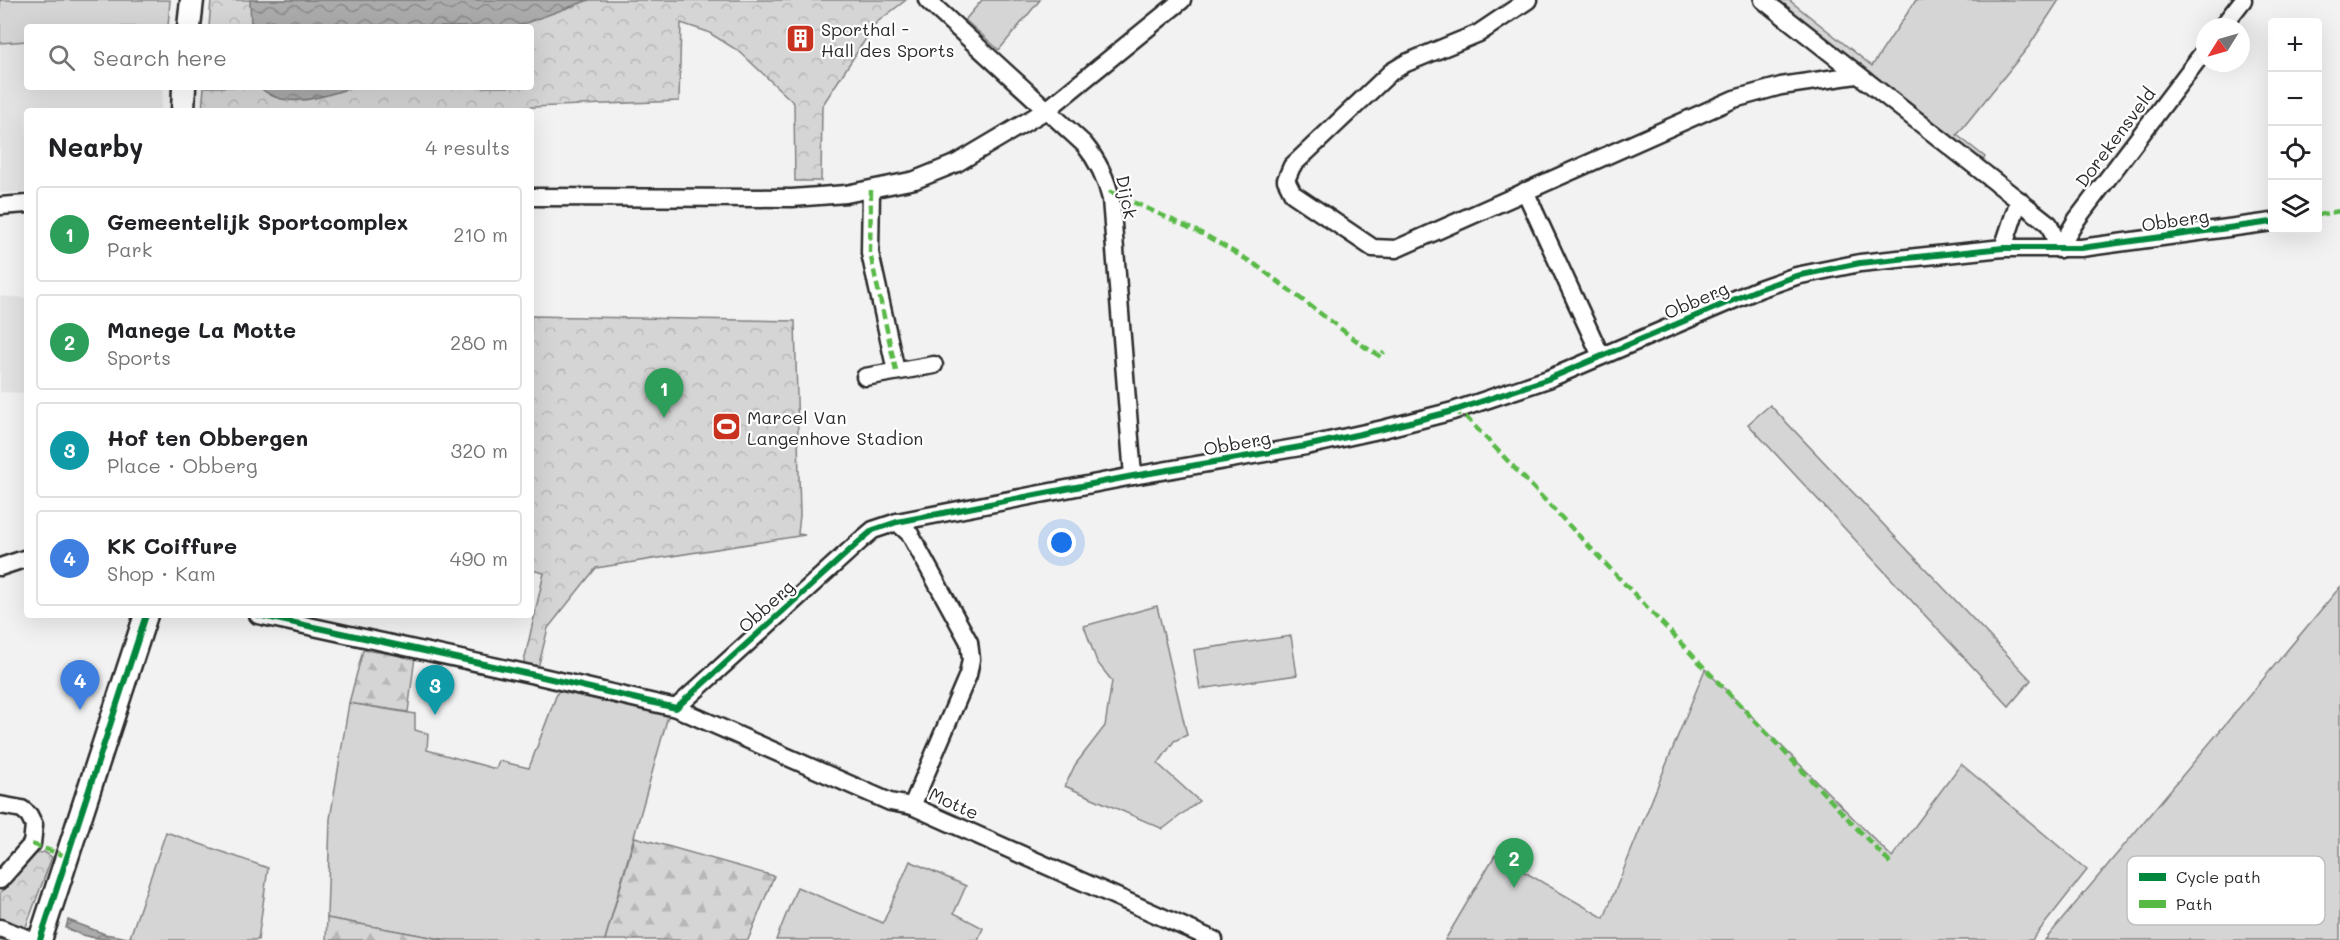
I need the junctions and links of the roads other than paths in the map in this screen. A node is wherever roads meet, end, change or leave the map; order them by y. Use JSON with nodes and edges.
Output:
{"nodes":[{"id":1,"x":192,"y":0,"type":"edge"},
{"id":2,"x":927,"y":0,"type":"edge"},
{"id":3,"x":1182,"y":0,"type":"edge"},
{"id":4,"x":1528,"y":0,"type":"edge"},
{"id":5,"x":1762,"y":0,"type":"edge"},
{"id":6,"x":2243,"y":0,"type":"edge"},
{"id":7,"x":2229,"y":18,"type":"edge"},
{"id":8,"x":189,"y":24,"type":"edge"},
{"id":9,"x":2196,"y":62,"type":"edge"},
{"id":10,"x":1856,"y":75,"type":"junction"},
{"id":11,"x":184,"y":90,"type":"edge"},
{"id":12,"x":183,"y":108,"type":"edge"},
{"id":13,"x":1048,"y":109,"type":"junction"},
{"id":14,"x":871,"y":190,"type":"junction"},
{"id":15,"x":1525,"y":191,"type":"junction"},
{"id":16,"x":534,"y":197,"type":"edge"},
{"id":17,"x":2019,"y":200,"type":"junction"},
{"id":18,"x":24,"y":204,"type":"edge"},
{"id":19,"x":0,"y":206,"type":"edge"},
{"id":20,"x":2268,"y":223,"type":"edge"},
{"id":21,"x":2003,"y":248,"type":"junction"},
{"id":22,"x":2059,"y":249,"type":"junction"},
{"id":23,"x":1601,"y":356,"type":"junction"},
{"id":24,"x":934,"y":365,"type":"dead end"},
{"id":25,"x":896,"y":371,"type":"junction"},
{"id":26,"x":865,"y":377,"type":"dead end"},
{"id":27,"x":1132,"y":476,"type":"junction"},
{"id":28,"x":897,"y":522,"type":"junction"},
{"id":29,"x":24,"y":559,"type":"edge"},
{"id":30,"x":0,"y":567,"type":"edge"},
{"id":31,"x":145,"y":618,"type":"edge"},
{"id":32,"x":272,"y":618,"type":"edge"},
{"id":33,"x":676,"y":708,"type":"junction"},
{"id":34,"x":0,"y":805,"type":"edge"},
{"id":35,"x":912,"y":806,"type":"junction"},
{"id":36,"x":0,"y":880,"type":"edge"},
{"id":37,"x":0,"y":928,"type":"edge"},
{"id":38,"x":32,"y":940,"type":"edge"},
{"id":39,"x":40,"y":940,"type":"edge"},
{"id":40,"x":1214,"y":940,"type":"edge"}],
"edges":[{"from":1,"to":8,"type":"main road"},
{"from":2,"to":13,"type":"street","name":"Dijck"},
{"from":3,"to":13,"type":"street"},
{"from":4,"to":15,"type":"street"},
{"from":5,"to":10,"type":"street"},
{"from":6,"to":7,"type":"street"},
{"from":9,"to":22,"type":"street","name":"Dorekensveld"},
{"from":10,"to":15,"type":"street"},
{"from":10,"to":17,"type":"street"},
{"from":11,"to":12,"type":"main road"},
{"from":13,"to":14,"type":"street"},
{"from":13,"to":27,"type":"street","name":"Dijck"},
{"from":14,"to":16,"type":"street"},
{"from":14,"to":25,"type":"street"},
{"from":15,"to":23,"type":"street"},
{"from":17,"to":21,"type":"street"},
{"from":17,"to":22,"type":"street"},
{"from":18,"to":19,"type":"street"},
{"from":20,"to":22,"type":"street","name":"Obberg"},
{"from":21,"to":22,"type":"street","name":"Obberg"},
{"from":21,"to":23,"type":"street","name":"Obberg"},
{"from":23,"to":27,"type":"street","name":"Obberg"},
{"from":24,"to":25,"type":"street"},
{"from":25,"to":26,"type":"street"},
{"from":27,"to":28,"type":"street","name":"Obberg"},
{"from":28,"to":33,"type":"street","name":"Obberg"},
{"from":28,"to":35,"type":"street"},
{"from":29,"to":30,"type":"street"},
{"from":31,"to":39,"type":"main road"},
{"from":32,"to":33,"type":"street"},
{"from":33,"to":35,"type":"street","name":"Motte"},
{"from":34,"to":36,"type":"street"},
{"from":35,"to":40,"type":"street","name":"Motte"},
{"from":37,"to":38,"type":"street"}]}
